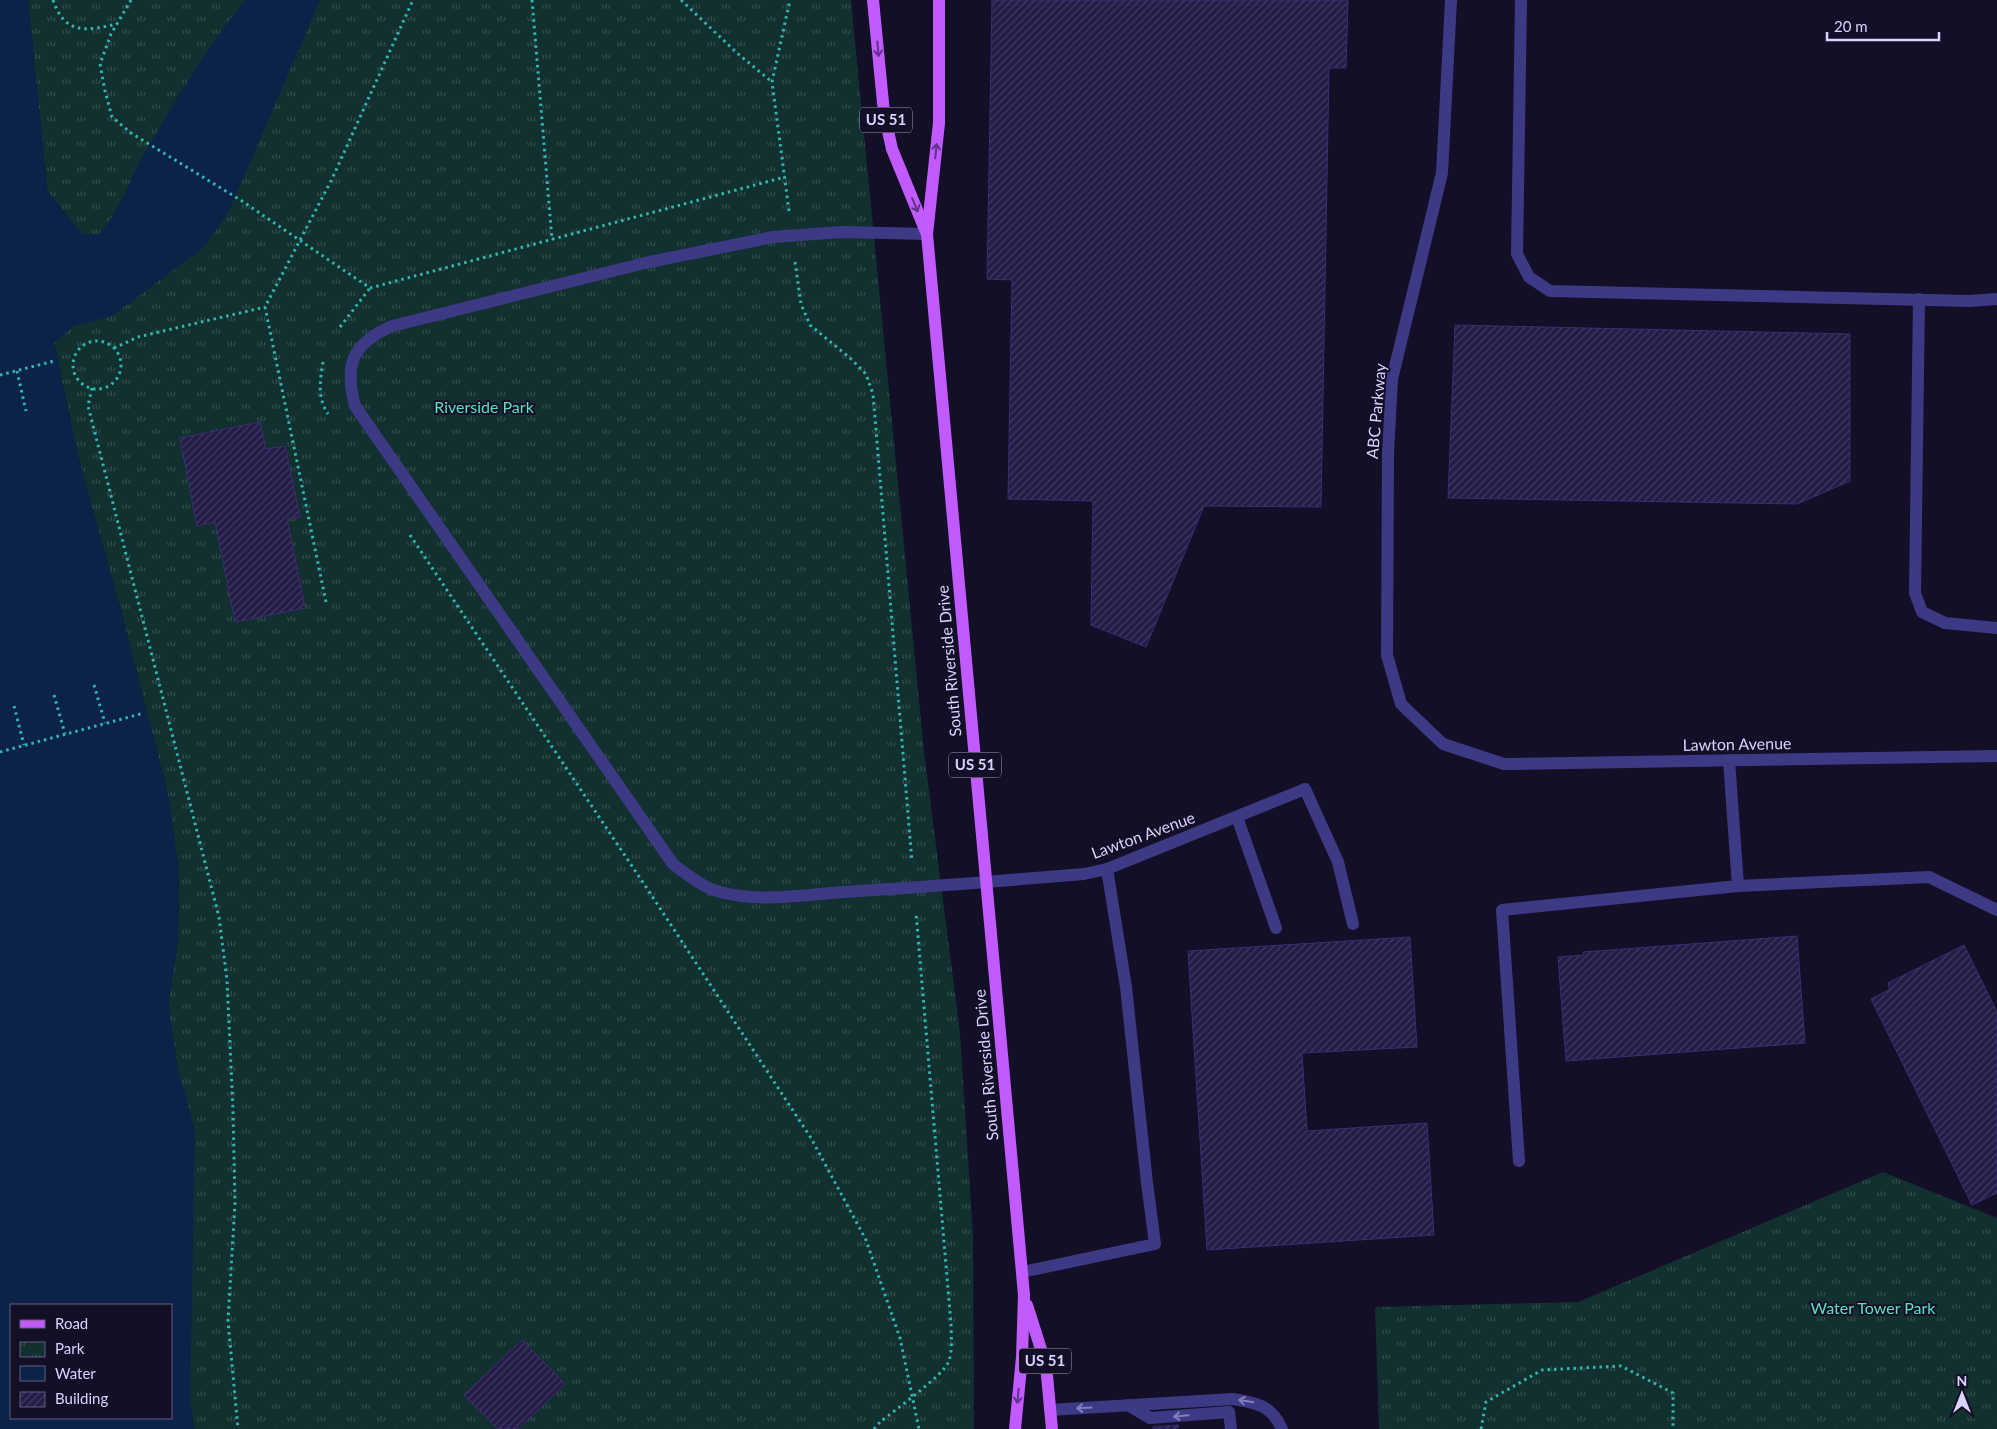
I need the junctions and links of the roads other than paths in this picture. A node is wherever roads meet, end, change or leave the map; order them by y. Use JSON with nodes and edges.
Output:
{"nodes":[{"id":1,"x":873,"y":0,"type":"edge"},
{"id":2,"x":939,"y":0,"type":"edge"},
{"id":3,"x":1452,"y":0,"type":"edge"},
{"id":4,"x":1521,"y":0,"type":"edge"},
{"id":5,"x":927,"y":234,"type":"junction"},
{"id":6,"x":1919,"y":299,"type":"junction"},
{"id":7,"x":1997,"y":299,"type":"edge"},
{"id":8,"x":1997,"y":628,"type":"edge"},
{"id":9,"x":1478,"y":756,"type":"joint"},
{"id":10,"x":1997,"y":756,"type":"edge"},
{"id":11,"x":1729,"y":760,"type":"junction"},
{"id":12,"x":1237,"y":817,"type":"junction"},
{"id":13,"x":1107,"y":868,"type":"junction"},
{"id":14,"x":986,"y":882,"type":"junction"},
{"id":15,"x":1738,"y":886,"type":"junction"},
{"id":16,"x":1997,"y":910,"type":"edge"},
{"id":17,"x":1353,"y":924,"type":"dead end"},
{"id":18,"x":1276,"y":928,"type":"dead end"},
{"id":19,"x":1519,"y":1161,"type":"dead end"},
{"id":20,"x":1022,"y":1272,"type":"junction"},
{"id":21,"x":1024,"y":1295,"type":"junction"},
{"id":22,"x":1128,"y":1405,"type":"junction"},
{"id":23,"x":1050,"y":1410,"type":"junction"},
{"id":24,"x":1016,"y":1429,"type":"edge"},
{"id":25,"x":1052,"y":1429,"type":"edge"},
{"id":26,"x":1231,"y":1429,"type":"edge"},
{"id":27,"x":1282,"y":1429,"type":"edge"}],
"edges":[{"from":1,"to":5,"type":"main road","name":"South Riverside Drive","number":"US 51","one_way":true},
{"from":5,"to":2,"type":"main road","name":"South Riverside Drive","number":"US 51","one_way":true},
{"from":3,"to":9,"type":"street","name":"ABC Parkway"},
{"from":4,"to":6,"type":"street"},
{"from":5,"to":14,"type":"main road","name":"South Riverside Drive","number":"US 51"},
{"from":5,"to":14,"type":"street","name":"Lawton Avenue"},
{"from":6,"to":7,"type":"street"},
{"from":6,"to":8,"type":"street"},
{"from":9,"to":11,"type":"street","name":"Lawton Avenue"},
{"from":10,"to":11,"type":"street","name":"Lawton Avenue"},
{"from":11,"to":15,"type":"street"},
{"from":12,"to":13,"type":"street","name":"Lawton Avenue"},
{"from":12,"to":17,"type":"street","name":"Lawton Avenue"},
{"from":12,"to":18,"type":"street"},
{"from":13,"to":14,"type":"street","name":"Lawton Avenue"},
{"from":13,"to":20,"type":"street"},
{"from":14,"to":20,"type":"main road","name":"South Riverside Drive","number":"US 51"},
{"from":15,"to":16,"type":"street"},
{"from":15,"to":19,"type":"street"},
{"from":20,"to":21,"type":"main road","name":"South Riverside Drive","number":"US 51"},
{"from":21,"to":23,"type":"main road","name":"South Riverside Drive","number":"US 51"},
{"from":21,"to":24,"type":"main road","name":"South Riverside Drive","number":"US 51","one_way":true},
{"from":22,"to":23,"type":"street","one_way":true},
{"from":26,"to":22,"type":"street","one_way":true},
{"from":27,"to":22,"type":"street","one_way":true},
{"from":23,"to":25,"type":"main road","name":"South Riverside Drive","number":"US 51"}]}
